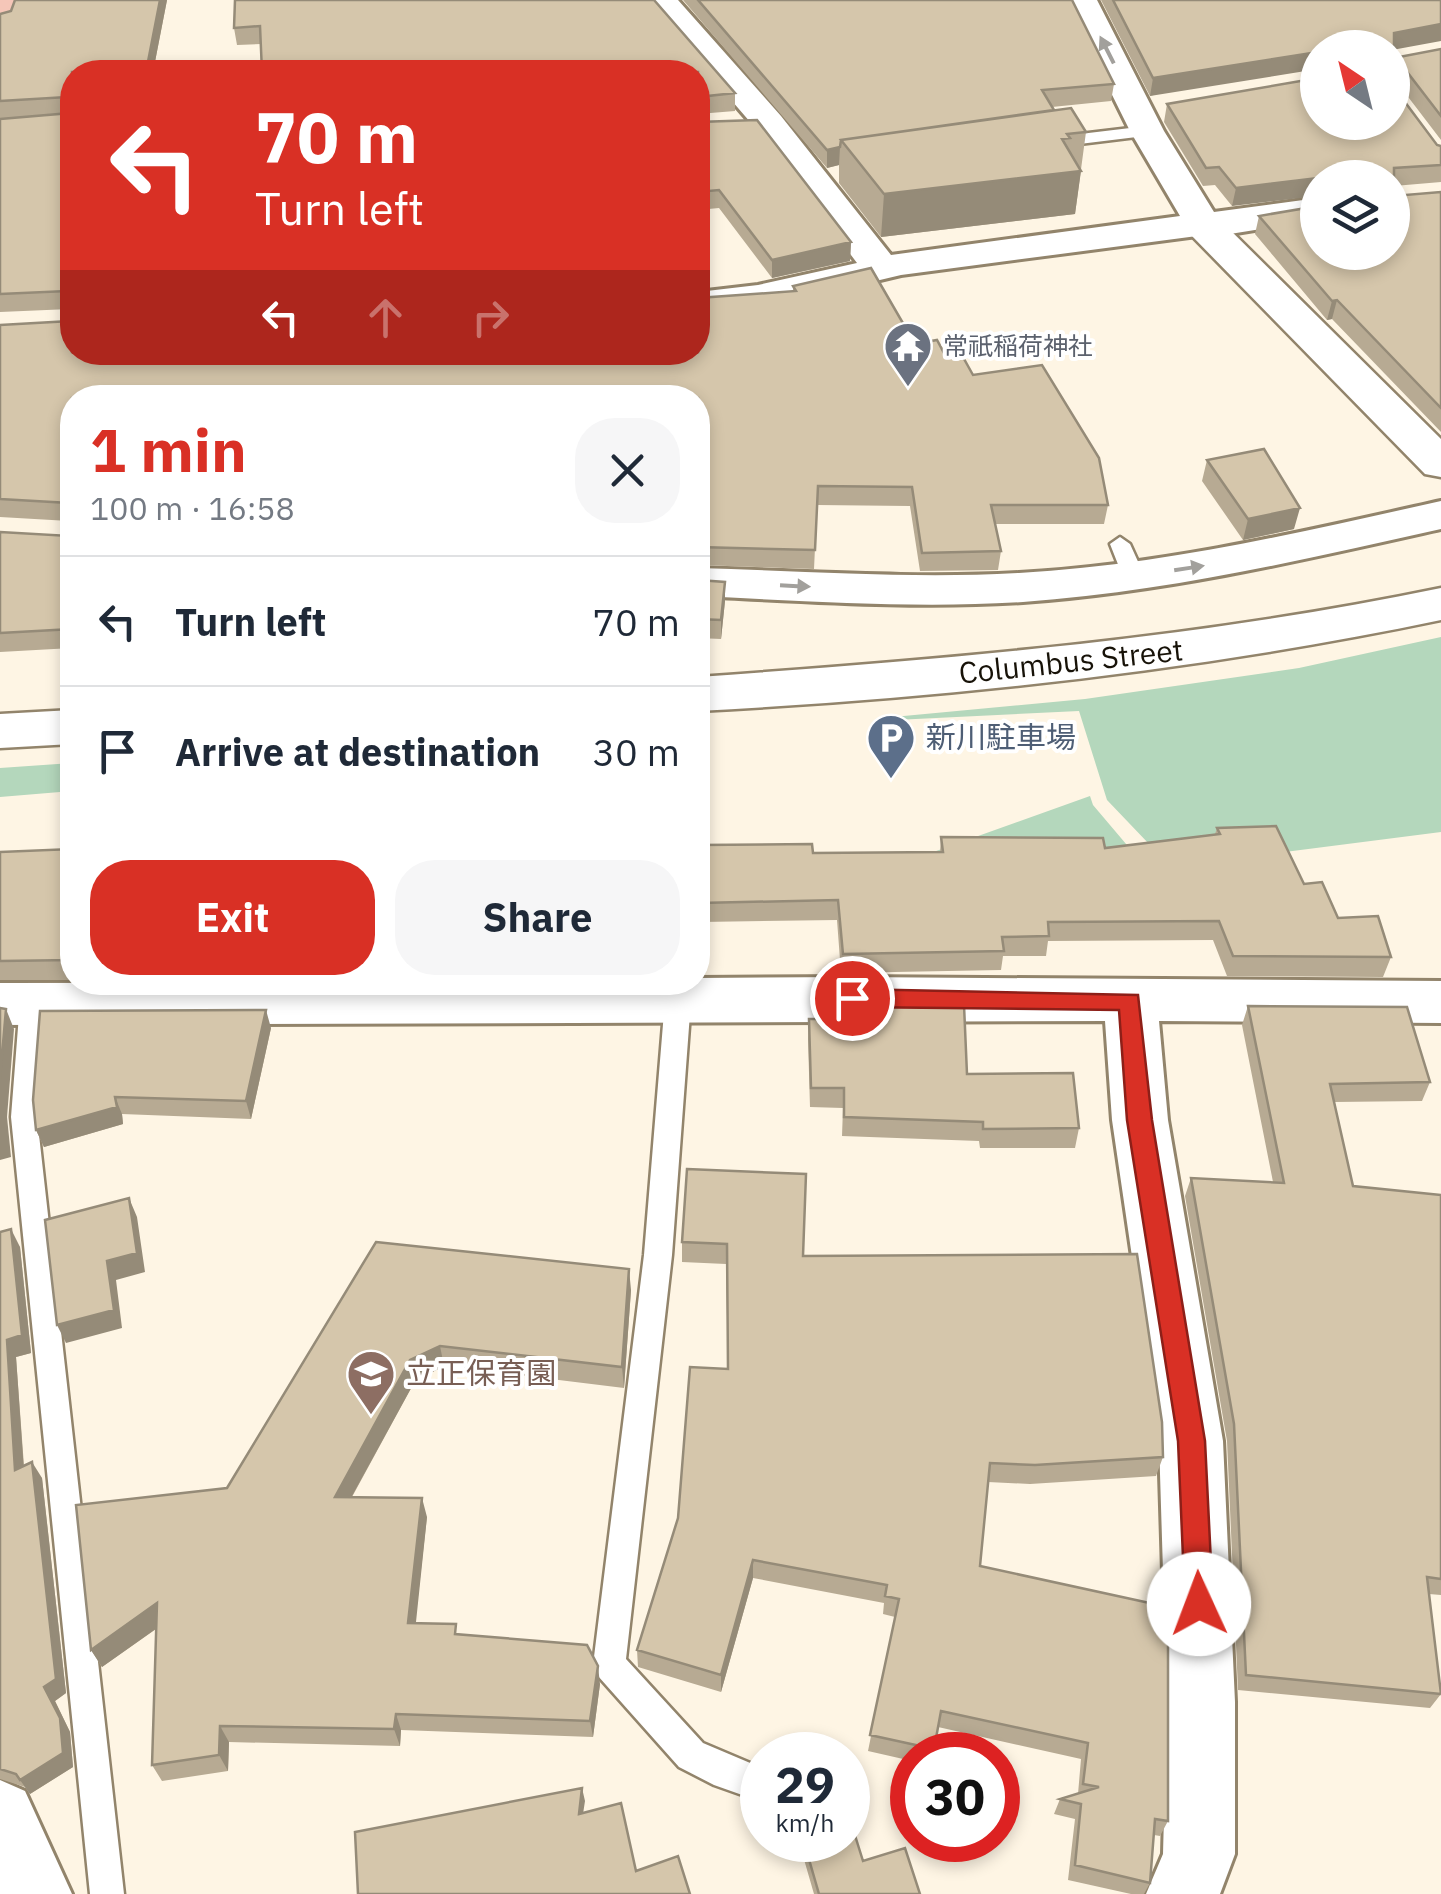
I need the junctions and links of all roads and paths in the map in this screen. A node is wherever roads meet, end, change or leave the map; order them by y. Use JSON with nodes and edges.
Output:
{"nodes":[{"id":1,"x":661,"y":0,"type":"edge"},
{"id":2,"x":1081,"y":0,"type":"edge"},
{"id":3,"x":705,"y":60,"type":"edge"},
{"id":4,"x":710,"y":67,"type":"edge"},
{"id":5,"x":1152,"y":117,"type":"junction"},
{"id":6,"x":1036,"y":144,"type":"edge"},
{"id":7,"x":1300,"y":213,"type":"edge"},
{"id":8,"x":1205,"y":227,"type":"junction"},
{"id":9,"x":881,"y":268,"type":"junction"},
{"id":10,"x":710,"y":302,"type":"edge"},
{"id":11,"x":1441,"y":464,"type":"edge"},
{"id":12,"x":1441,"y":515,"type":"edge"},
{"id":13,"x":710,"y":582,"type":"edge"},
{"id":14,"x":1441,"y":604,"type":"edge"},
{"id":15,"x":710,"y":693,"type":"edge"},
{"id":16,"x":60,"y":728,"type":"edge"},
{"id":17,"x":0,"y":731,"type":"edge"},
{"id":18,"x":678,"y":1000,"type":"junction"},
{"id":19,"x":1130,"y":1001,"type":"junction"},
{"id":20,"x":1441,"y":1002,"type":"edge"},
{"id":21,"x":16,"y":1003,"type":"edge"},
{"id":22,"x":740,"y":1778,"type":"edge"},
{"id":23,"x":0,"y":1816,"type":"edge"},
{"id":24,"x":35,"y":1894,"type":"edge"},
{"id":25,"x":106,"y":1894,"type":"edge"},
{"id":26,"x":1183,"y":1894,"type":"edge"}],
"edges":[{"from":1,"to":3,"type":"street"},
{"from":5,"to":2,"type":"street","one_way":true},
{"from":4,"to":9,"type":"street"},
{"from":5,"to":6,"type":"lane"},
{"from":5,"to":8,"type":"street"},
{"from":7,"to":8,"type":"street"},
{"from":8,"to":9,"type":"street"},
{"from":8,"to":11,"type":"street"},
{"from":9,"to":10,"type":"street"},
{"from":13,"to":12,"type":"street","one_way":true},
{"from":14,"to":15,"type":"street","name":"Columbus Street"},
{"from":16,"to":17,"type":"street"},
{"from":18,"to":19,"type":"street"},
{"from":18,"to":21,"type":"street"},
{"from":18,"to":22,"type":"lane"},
{"from":19,"to":20,"type":"street"},
{"from":19,"to":26,"type":"street"},
{"from":21,"to":25,"type":"lane"},
{"from":23,"to":24,"type":"street"}]}
